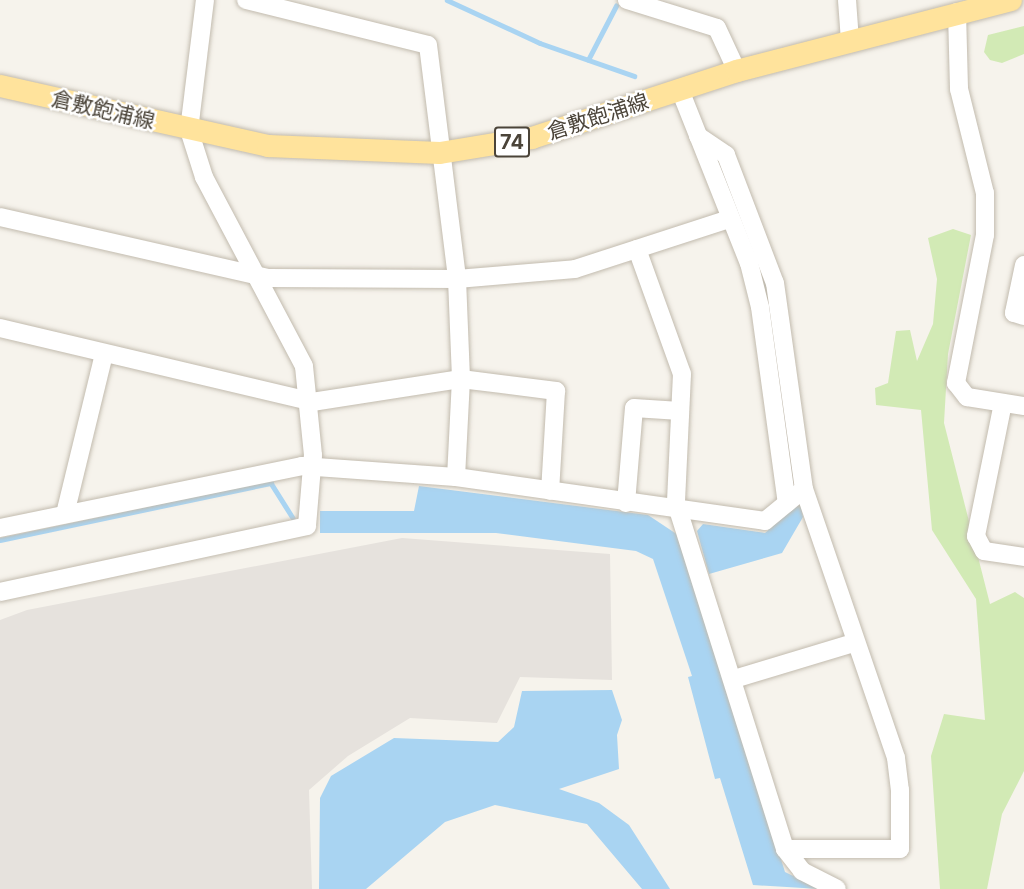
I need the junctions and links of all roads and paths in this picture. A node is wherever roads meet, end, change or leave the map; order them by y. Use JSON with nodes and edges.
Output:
{"nodes":[{"id":1,"x":205,"y":0,"type":"edge"},
{"id":2,"x":246,"y":0,"type":"edge"},
{"id":3,"x":627,"y":0,"type":"edge"},
{"id":4,"x":847,"y":0,"type":"edge"},
{"id":5,"x":1011,"y":0,"type":"edge"},
{"id":6,"x":957,"y":12,"type":"junction"},
{"id":7,"x":850,"y":41,"type":"junction"},
{"id":8,"x":736,"y":71,"type":"junction"},
{"id":9,"x":0,"y":86,"type":"edge"},
{"id":10,"x":680,"y":90,"type":"junction"},
{"id":11,"x":189,"y":130,"type":"junction"},
{"id":12,"x":698,"y":136,"type":"junction"},
{"id":13,"x":440,"y":153,"type":"junction"},
{"id":14,"x":0,"y":217,"type":"edge"},
{"id":15,"x":729,"y":219,"type":"junction"},
{"id":16,"x":637,"y":249,"type":"junction"},
{"id":17,"x":1024,"y":265,"type":"edge"},
{"id":18,"x":254,"y":276,"type":"junction"},
{"id":19,"x":457,"y":279,"type":"junction"},
{"id":20,"x":1024,"y":316,"type":"edge"},
{"id":21,"x":0,"y":328,"type":"edge"},
{"id":22,"x":104,"y":354,"type":"junction"},
{"id":23,"x":461,"y":379,"type":"junction"},
{"id":24,"x":312,"y":402,"type":"junction"},
{"id":25,"x":1004,"y":403,"type":"junction"},
{"id":26,"x":1024,"y":406,"type":"edge"},
{"id":27,"x":680,"y":411,"type":"junction"},
{"id":28,"x":313,"y":466,"type":"junction"},
{"id":29,"x":456,"y":477,"type":"junction"},
{"id":30,"x":550,"y":491,"type":"junction"},
{"id":31,"x":795,"y":496,"type":"junction"},
{"id":32,"x":626,"y":503,"type":"junction"},
{"id":33,"x":679,"y":512,"type":"junction"},
{"id":34,"x":65,"y":514,"type":"junction"},
{"id":35,"x":0,"y":528,"type":"edge"},
{"id":36,"x":1024,"y":557,"type":"edge"},
{"id":37,"x":0,"y":592,"type":"edge"},
{"id":38,"x":853,"y":643,"type":"junction"},
{"id":39,"x":734,"y":679,"type":"junction"},
{"id":40,"x":785,"y":849,"type":"junction"},
{"id":41,"x":837,"y":889,"type":"edge"}],
"edges":[{"from":1,"to":11,"type":"street"},
{"from":2,"to":13,"type":"street"},
{"from":3,"to":8,"type":"street"},
{"from":4,"to":7,"type":"street"},
{"from":5,"to":6,"type":"main road","name":"倉敷飽浦線","number":"74"},
{"from":6,"to":7,"type":"main road","name":"倉敷飽浦線","number":"74"},
{"from":6,"to":25,"type":"street"},
{"from":7,"to":8,"type":"main road","name":"倉敷飽浦線","number":"74"},
{"from":8,"to":10,"type":"main road","name":"倉敷飽浦線","number":"74"},
{"from":9,"to":11,"type":"main road","name":"倉敷飽浦線","number":"74"},
{"from":10,"to":12,"type":"street"},
{"from":10,"to":13,"type":"main road","name":"倉敷飽浦線","number":"74"},
{"from":11,"to":13,"type":"main road","name":"倉敷飽浦線","number":"74"},
{"from":11,"to":18,"type":"street"},
{"from":12,"to":15,"type":"street"},
{"from":12,"to":31,"type":"street"},
{"from":13,"to":19,"type":"street"},
{"from":14,"to":18,"type":"street"},
{"from":15,"to":16,"type":"street"},
{"from":15,"to":31,"type":"street"},
{"from":16,"to":19,"type":"street"},
{"from":16,"to":27,"type":"street"},
{"from":17,"to":20,"type":"street"},
{"from":18,"to":19,"type":"street"},
{"from":18,"to":24,"type":"street"},
{"from":19,"to":23,"type":"street"},
{"from":21,"to":22,"type":"street"},
{"from":22,"to":24,"type":"street"},
{"from":22,"to":34,"type":"street"},
{"from":23,"to":24,"type":"street"},
{"from":23,"to":29,"type":"street"},
{"from":23,"to":30,"type":"street"},
{"from":24,"to":28,"type":"street"},
{"from":25,"to":26,"type":"street"},
{"from":25,"to":36,"type":"street"},
{"from":27,"to":32,"type":"street"},
{"from":27,"to":33,"type":"street"},
{"from":28,"to":29,"type":"street"},
{"from":28,"to":34,"type":"street"},
{"from":28,"to":37,"type":"street"},
{"from":29,"to":30,"type":"street"},
{"from":30,"to":32,"type":"street"},
{"from":31,"to":33,"type":"street"},
{"from":31,"to":38,"type":"street"},
{"from":32,"to":33,"type":"street"},
{"from":33,"to":39,"type":"street"},
{"from":34,"to":35,"type":"street"},
{"from":38,"to":39,"type":"street"},
{"from":38,"to":40,"type":"street"},
{"from":39,"to":40,"type":"street"},
{"from":40,"to":41,"type":"street"}]}
